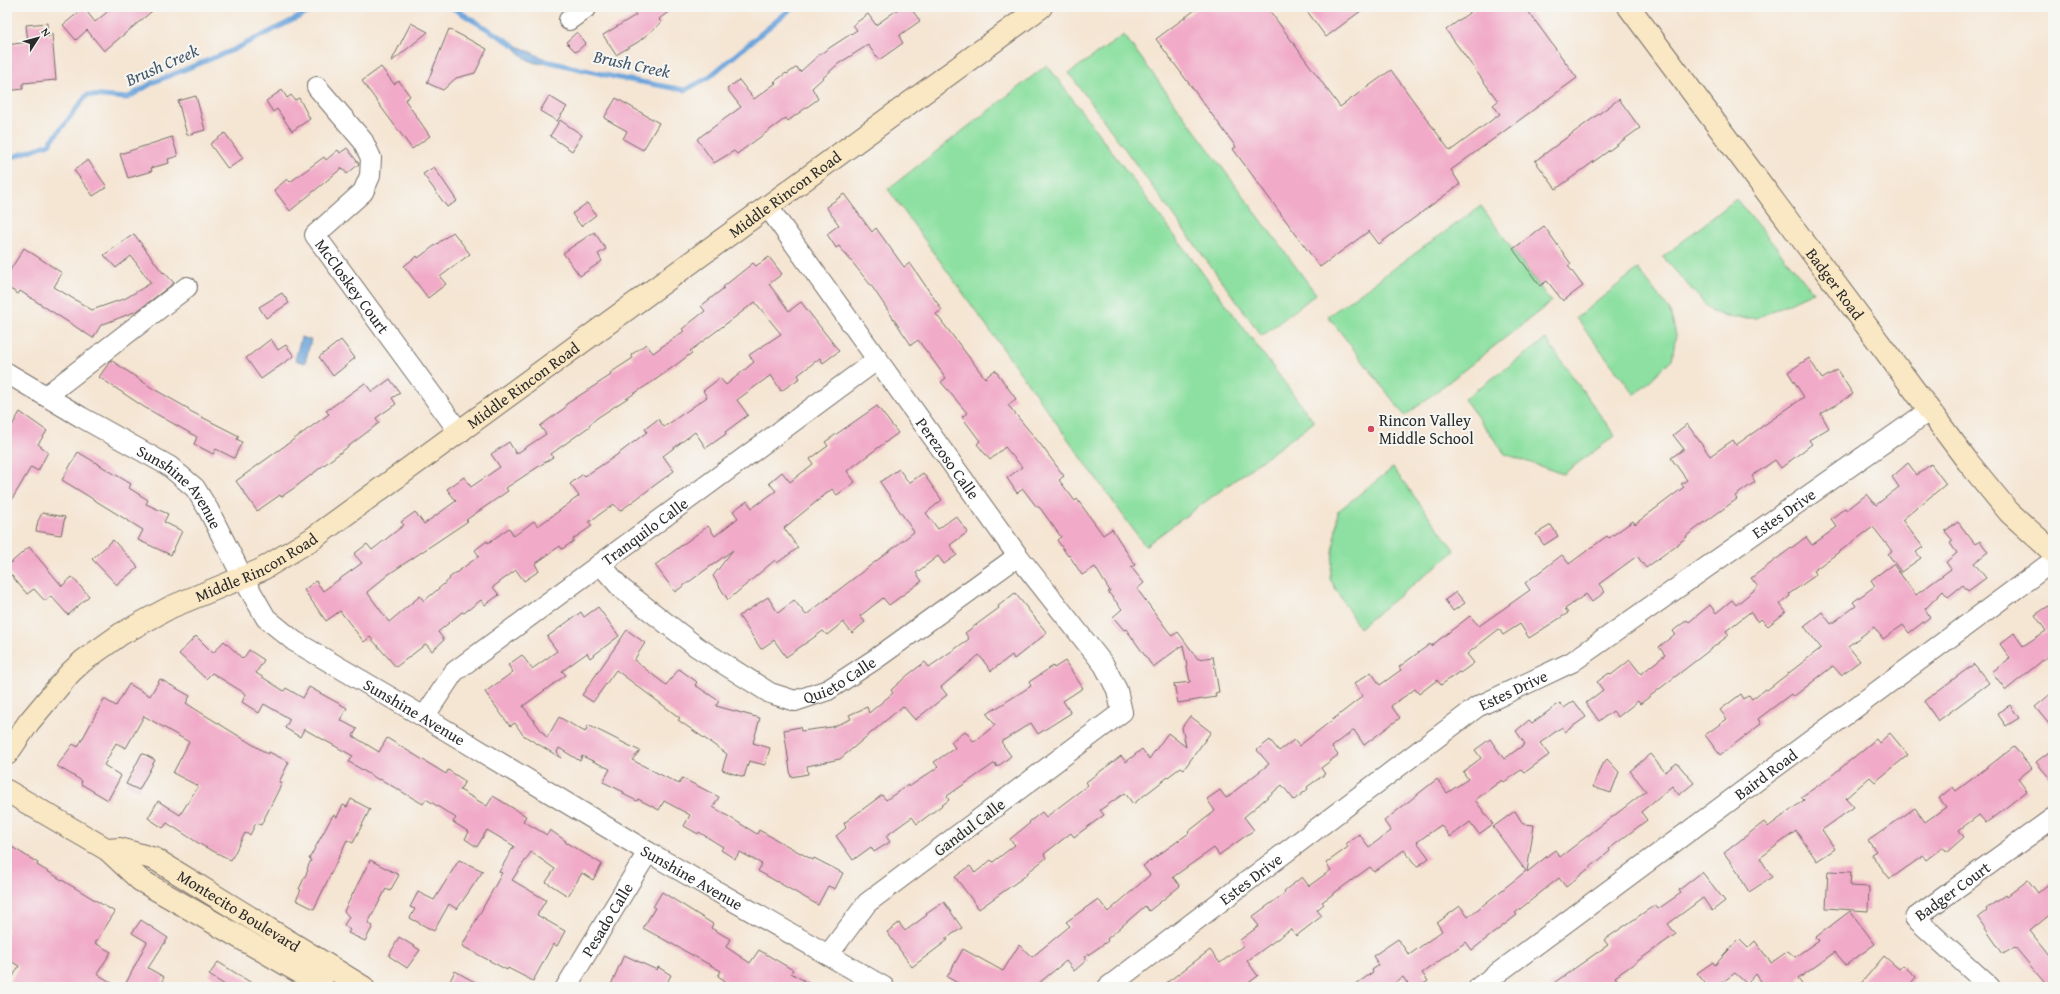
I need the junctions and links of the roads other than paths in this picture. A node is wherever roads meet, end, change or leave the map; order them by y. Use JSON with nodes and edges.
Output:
{"nodes":[{"id":1,"x":587,"y":7,"type":"edge"},
{"id":2,"x":1041,"y":7,"type":"edge"},
{"id":3,"x":1629,"y":7,"type":"edge"},
{"id":4,"x":569,"y":20,"type":"dead end"},
{"id":5,"x":317,"y":87,"type":"dead end"},
{"id":6,"x":768,"y":207,"type":"junction"},
{"id":7,"x":188,"y":287,"type":"dead end"},
{"id":8,"x":878,"y":360,"type":"junction"},
{"id":9,"x":7,"y":373,"type":"edge"},
{"id":10,"x":46,"y":396,"type":"junction"},
{"id":11,"x":1930,"y":410,"type":"junction"},
{"id":12,"x":460,"y":433,"type":"junction"},
{"id":13,"x":2053,"y":552,"type":"edge"},
{"id":14,"x":1018,"y":556,"type":"junction"},
{"id":15,"x":2053,"y":561,"type":"edge"},
{"id":16,"x":600,"y":564,"type":"junction"},
{"id":17,"x":243,"y":578,"type":"junction"},
{"id":18,"x":1122,"y":712,"type":"joint"},
{"id":19,"x":424,"y":716,"type":"junction"},
{"id":20,"x":7,"y":754,"type":"edge"},
{"id":21,"x":7,"y":791,"type":"edge"},
{"id":22,"x":2053,"y":818,"type":"edge"},
{"id":23,"x":108,"y":850,"type":"junction"},
{"id":24,"x":648,"y":852,"type":"junction"},
{"id":25,"x":828,"y":955,"type":"junction"},
{"id":26,"x":323,"y":987,"type":"edge"},
{"id":27,"x":363,"y":987,"type":"edge"},
{"id":28,"x":566,"y":987,"type":"edge"},
{"id":29,"x":884,"y":987,"type":"edge"},
{"id":30,"x":1108,"y":987,"type":"edge"},
{"id":31,"x":1479,"y":987,"type":"edge"},
{"id":32,"x":1990,"y":987,"type":"edge"}],
"edges":[{"from":1,"to":4,"type":"street"},
{"from":2,"to":6,"type":"street","name":"Middle Rincon Road"},
{"from":3,"to":11,"type":"street","name":"Badger Road"},
{"from":5,"to":12,"type":"street","name":"McCloskey Court"},
{"from":6,"to":8,"type":"street","name":"Perezoso Calle"},
{"from":6,"to":12,"type":"street","name":"Middle Rincon Road"},
{"from":7,"to":10,"type":"street"},
{"from":8,"to":14,"type":"street","name":"Perezoso Calle"},
{"from":8,"to":16,"type":"street","name":"Tranquilo Calle"},
{"from":9,"to":10,"type":"street","name":"Sunshine Avenue"},
{"from":10,"to":17,"type":"street","name":"Sunshine Avenue"},
{"from":11,"to":13,"type":"street","name":"Badger Road"},
{"from":11,"to":30,"type":"street","name":"Estes Drive"},
{"from":12,"to":17,"type":"street","name":"Middle Rincon Road"},
{"from":14,"to":16,"type":"street","name":"Quieto Calle"},
{"from":14,"to":18,"type":"street","name":"Perezoso Calle"},
{"from":15,"to":31,"type":"street","name":"Baird Road"},
{"from":16,"to":19,"type":"street","name":"Tranquilo Calle"},
{"from":17,"to":19,"type":"street","name":"Sunshine Avenue"},
{"from":17,"to":20,"type":"street","name":"Middle Rincon Road"},
{"from":18,"to":25,"type":"street","name":"Gandul Calle"},
{"from":19,"to":24,"type":"street","name":"Sunshine Avenue"},
{"from":21,"to":23,"type":"street","name":"Montecito Boulevard"},
{"from":22,"to":32,"type":"street","name":"Badger Court"},
{"from":23,"to":26,"type":"street","name":"Montecito Boulevard"},
{"from":23,"to":27,"type":"street","name":"Montecito Boulevard"},
{"from":24,"to":25,"type":"street","name":"Sunshine Avenue"},
{"from":24,"to":28,"type":"street","name":"Pesado Calle"},
{"from":25,"to":29,"type":"street","name":"Sunshine Avenue"}]}
